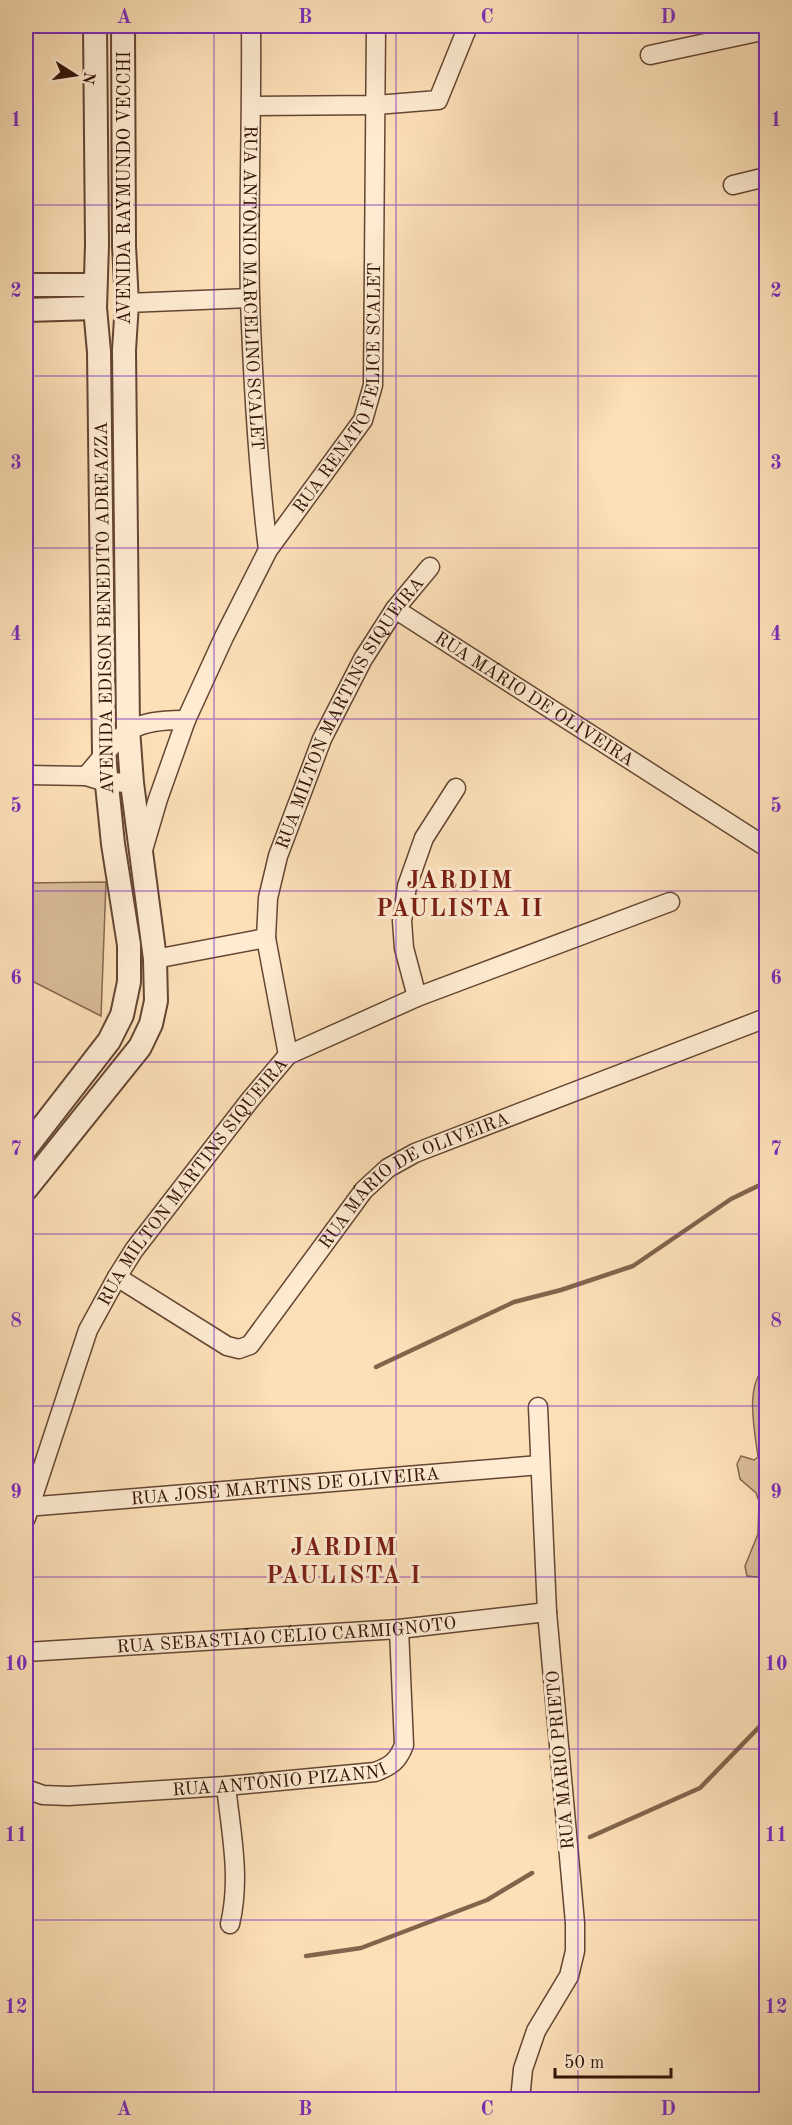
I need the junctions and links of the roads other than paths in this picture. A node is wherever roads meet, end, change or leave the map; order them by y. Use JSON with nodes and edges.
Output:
{"nodes":[{"id":1,"x":95,"y":26,"type":"edge"},
{"id":2,"x":123,"y":26,"type":"edge"},
{"id":3,"x":251,"y":26,"type":"edge"},
{"id":4,"x":376,"y":26,"type":"edge"},
{"id":5,"x":468,"y":26,"type":"edge"},
{"id":6,"x":766,"y":30,"type":"edge"},
{"id":7,"x":650,"y":55,"type":"dead end"},
{"id":8,"x":376,"y":105,"type":"junction"},
{"id":9,"x":252,"y":106,"type":"junction"},
{"id":10,"x":766,"y":177,"type":"edge"},
{"id":11,"x":733,"y":185,"type":"dead end"},
{"id":12,"x":97,"y":245,"type":"junction"},
{"id":13,"x":124,"y":246,"type":"junction"},
{"id":14,"x":26,"y":285,"type":"edge"},
{"id":15,"x":95,"y":285,"type":"junction"},
{"id":16,"x":250,"y":298,"type":"junction"},
{"id":17,"x":127,"y":303,"type":"junction"},
{"id":18,"x":94,"y":308,"type":"junction"},
{"id":19,"x":26,"y":310,"type":"edge"},
{"id":20,"x":124,"y":350,"type":"junction"},
{"id":21,"x":99,"y":352,"type":"junction"},
{"id":22,"x":267,"y":550,"type":"junction"},
{"id":23,"x":430,"y":567,"type":"dead end"},
{"id":24,"x":395,"y":609,"type":"junction"},
{"id":25,"x":186,"y":720,"type":"junction"},
{"id":26,"x":128,"y":729,"type":"junction"},
{"id":27,"x":104,"y":755,"type":"junction"},
{"id":28,"x":26,"y":776,"type":"edge"},
{"id":29,"x":95,"y":779,"type":"junction"},
{"id":30,"x":132,"y":783,"type":"junction"},
{"id":31,"x":456,"y":788,"type":"dead end"},
{"id":32,"x":766,"y":847,"type":"edge"},
{"id":33,"x":141,"y":857,"type":"junction"},
{"id":34,"x":670,"y":902,"type":"dead end"},
{"id":35,"x":266,"y":938,"type":"junction"},
{"id":36,"x":155,"y":959,"type":"junction"},
{"id":37,"x":417,"y":997,"type":"junction"},
{"id":38,"x":766,"y":1018,"type":"edge"},
{"id":39,"x":288,"y":1055,"type":"junction"},
{"id":40,"x":26,"y":1148,"type":"edge"},
{"id":41,"x":26,"y":1189,"type":"edge"},
{"id":42,"x":117,"y":1277,"type":"junction"},
{"id":43,"x":538,"y":1407,"type":"dead end"},
{"id":44,"x":540,"y":1465,"type":"junction"},
{"id":45,"x":27,"y":1509,"type":"edge"},
{"id":46,"x":547,"y":1612,"type":"junction"},
{"id":47,"x":399,"y":1629,"type":"junction"},
{"id":48,"x":26,"y":1652,"type":"edge"},
{"id":49,"x":226,"y":1786,"type":"junction"},
{"id":50,"x":26,"y":1789,"type":"edge"},
{"id":51,"x":230,"y":1924,"type":"dead end"},
{"id":52,"x":520,"y":2100,"type":"edge"}],
"edges":[{"from":1,"to":12,"type":"street","name":"AVENIDA RAYMUNDO VECCHI"},
{"from":2,"to":13,"type":"street","name":"AVENIDA RAYMUNDO VECCHI"},
{"from":3,"to":9,"type":"street","name":"RUA ANTÔNIO MARCELINO SCALET"},
{"from":4,"to":8,"type":"street","name":"RUA RENATO FELICE SCALET"},
{"from":5,"to":8,"type":"street"},
{"from":6,"to":7,"type":"street"},
{"from":8,"to":9,"type":"street"},
{"from":8,"to":22,"type":"street","name":"RUA RENATO FELICE SCALET"},
{"from":9,"to":16,"type":"street","name":"RUA ANTÔNIO MARCELINO SCALET"},
{"from":10,"to":11,"type":"street"},
{"from":12,"to":13,"type":"street"},
{"from":12,"to":15,"type":"street","name":"AVENIDA RAYMUNDO VECCHI"},
{"from":13,"to":17,"type":"street","name":"AVENIDA RAYMUNDO VECCHI"},
{"from":14,"to":15,"type":"street"},
{"from":15,"to":18,"type":"street","name":"AVENIDA EDISON BENEDITO ADREAZZA"},
{"from":16,"to":17,"type":"street"},
{"from":16,"to":22,"type":"street","name":"RUA ANTÔNIO MARCELINO SCALET"},
{"from":17,"to":20,"type":"street","name":"AVENIDA RAYMUNDO VECCHI"},
{"from":18,"to":19,"type":"street"},
{"from":18,"to":21,"type":"street","name":"AVENIDA EDISON BENEDITO ADREAZZA"},
{"from":20,"to":21,"type":"street"},
{"from":20,"to":26,"type":"street","name":"AVENIDA EDISON BENEDITO ADREAZZA"},
{"from":21,"to":27,"type":"street","name":"AVENIDA EDISON BENEDITO ADREAZZA"},
{"from":22,"to":25,"type":"street","name":"RUA RENATO FELICE SCALET"},
{"from":23,"to":24,"type":"street","name":"RUA MILTON MARTINS SIQUEIRA"},
{"from":24,"to":32,"type":"street","name":"RUA MÁRIO DE OLIVEIRA"},
{"from":24,"to":35,"type":"street","name":"RUA MILTON MARTINS SIQUEIRA"},
{"from":25,"to":26,"type":"street"},
{"from":25,"to":33,"type":"street","name":"RUA RENATO FELICE SCALET"},
{"from":26,"to":27,"type":"street"},
{"from":26,"to":30,"type":"street","name":"AVENIDA EDISON BENEDITO ADREAZZA"},
{"from":27,"to":29,"type":"street","name":"AVENIDA EDISON BENEDITO ADREAZZA"},
{"from":28,"to":29,"type":"street"},
{"from":29,"to":30,"type":"street"},
{"from":29,"to":40,"type":"street","name":"AVENIDA EDISON BENEDITO ADREAZZA"},
{"from":30,"to":33,"type":"street","name":"AVENIDA EDISON BENEDITO ADREAZZA"},
{"from":31,"to":37,"type":"street"},
{"from":33,"to":36,"type":"street","name":"AVENIDA EDISON BENEDITO ADREAZZA"},
{"from":34,"to":37,"type":"street"},
{"from":35,"to":36,"type":"street"},
{"from":35,"to":39,"type":"street","name":"RUA MILTON MARTINS SIQUEIRA"},
{"from":36,"to":41,"type":"street","name":"AVENIDA EDISON BENEDITO ADREAZZA"},
{"from":37,"to":39,"type":"street"},
{"from":38,"to":42,"type":"street","name":"RUA MÁRIO DE OLIVEIRA"},
{"from":39,"to":42,"type":"street","name":"RUA MILTON MARTINS SIQUEIRA"},
{"from":42,"to":45,"type":"street","name":"RUA MILTON MARTINS SIQUEIRA"},
{"from":43,"to":44,"type":"street","name":"RUA MARIO PRIETO"},
{"from":44,"to":45,"type":"street","name":"RUA JOSÉ MARTINS DE OLIVEIRA"},
{"from":44,"to":46,"type":"street","name":"RUA MARIO PRIETO"},
{"from":46,"to":47,"type":"street","name":"RUA SEBASTIÃO CÉLIO CARMIGNOTO"},
{"from":46,"to":52,"type":"street","name":"RUA MARIO PRIETO"},
{"from":47,"to":48,"type":"street","name":"RUA SEBASTIÃO CÉLIO CARMIGNOTO"},
{"from":47,"to":49,"type":"street","name":"RUA ANTÔNIO PIZANNI"},
{"from":49,"to":50,"type":"street","name":"RUA ANTÔNIO PIZANNI"},
{"from":49,"to":51,"type":"street"}]}
